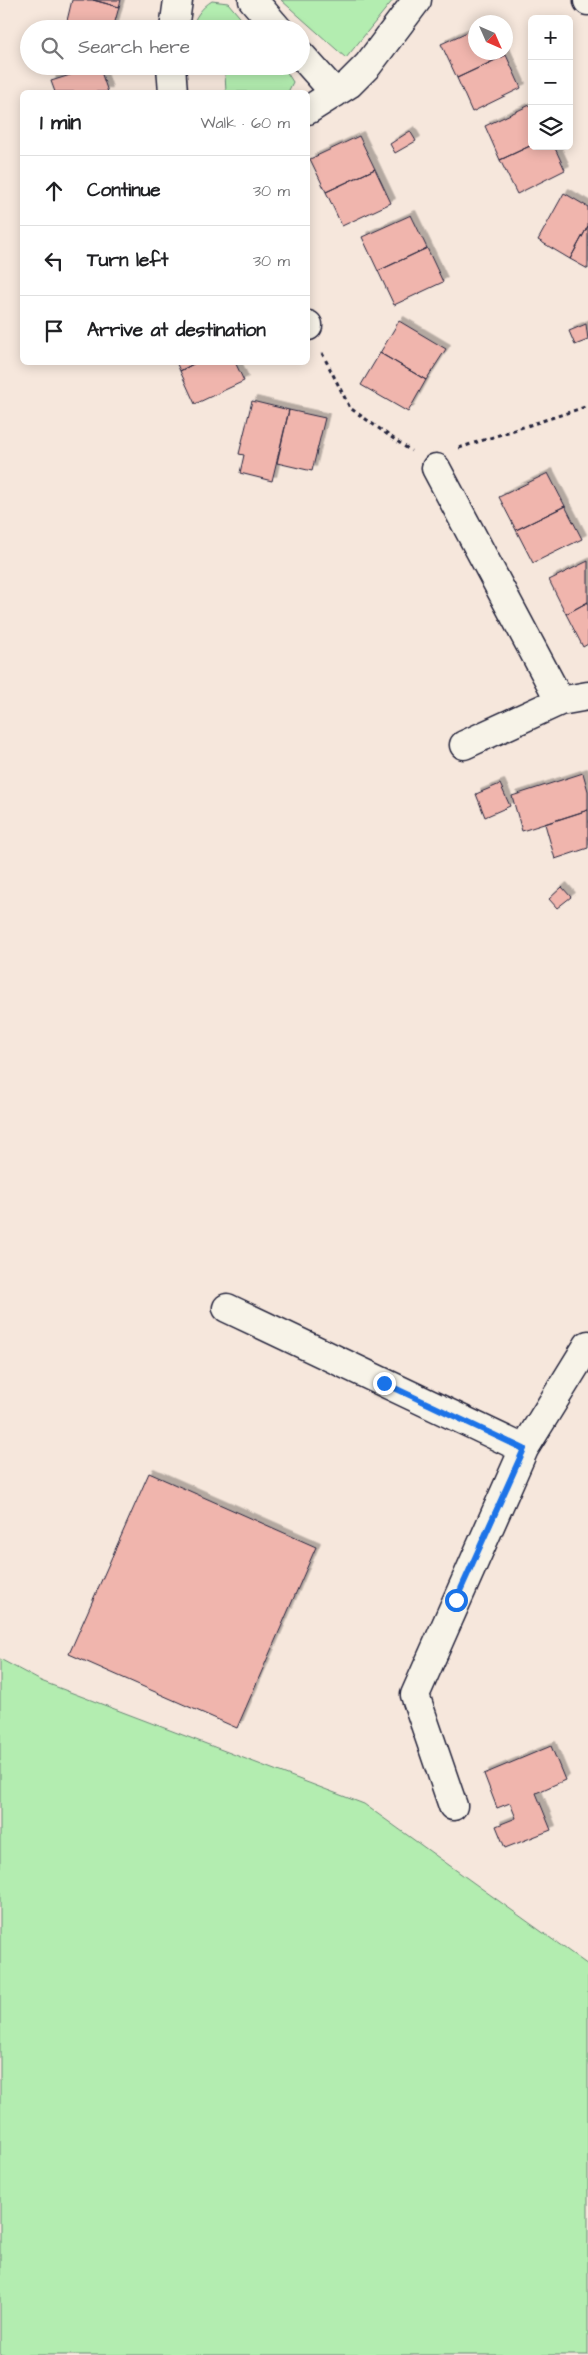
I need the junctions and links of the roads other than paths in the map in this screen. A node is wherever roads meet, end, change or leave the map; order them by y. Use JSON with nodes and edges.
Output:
{"nodes":[{"id":1,"x":178,"y":0,"type":"edge"},
{"id":2,"x":253,"y":0,"type":"edge"},
{"id":3,"x":417,"y":0,"type":"edge"},
{"id":4,"x":175,"y":20,"type":"edge"},
{"id":5,"x":270,"y":20,"type":"edge"},
{"id":6,"x":310,"y":65,"type":"edge"},
{"id":7,"x":172,"y":75,"type":"edge"},
{"id":8,"x":173,"y":90,"type":"edge"},
{"id":9,"x":335,"y":93,"type":"junction"},
{"id":10,"x":310,"y":109,"type":"edge"},
{"id":11,"x":436,"y":468,"type":"road end"},
{"id":12,"x":588,"y":696,"type":"edge"},
{"id":13,"x":560,"y":701,"type":"junction"},
{"id":14,"x":464,"y":745,"type":"dead end"},
{"id":15,"x":227,"y":1308,"type":"dead end"},
{"id":16,"x":587,"y":1350,"type":"edge"},
{"id":17,"x":524,"y":1449,"type":"junction"},
{"id":18,"x":452,"y":1806,"type":"dead end"}],
"edges":[{"from":1,"to":4,"type":"street"},
{"from":2,"to":5,"type":"street"},
{"from":3,"to":9,"type":"street"},
{"from":6,"to":9,"type":"street"},
{"from":7,"to":8,"type":"street"},
{"from":9,"to":10,"type":"street"},
{"from":11,"to":13,"type":"street"},
{"from":12,"to":13,"type":"street"},
{"from":13,"to":14,"type":"street"},
{"from":15,"to":17,"type":"street"},
{"from":16,"to":17,"type":"street"},
{"from":17,"to":18,"type":"street"}]}
